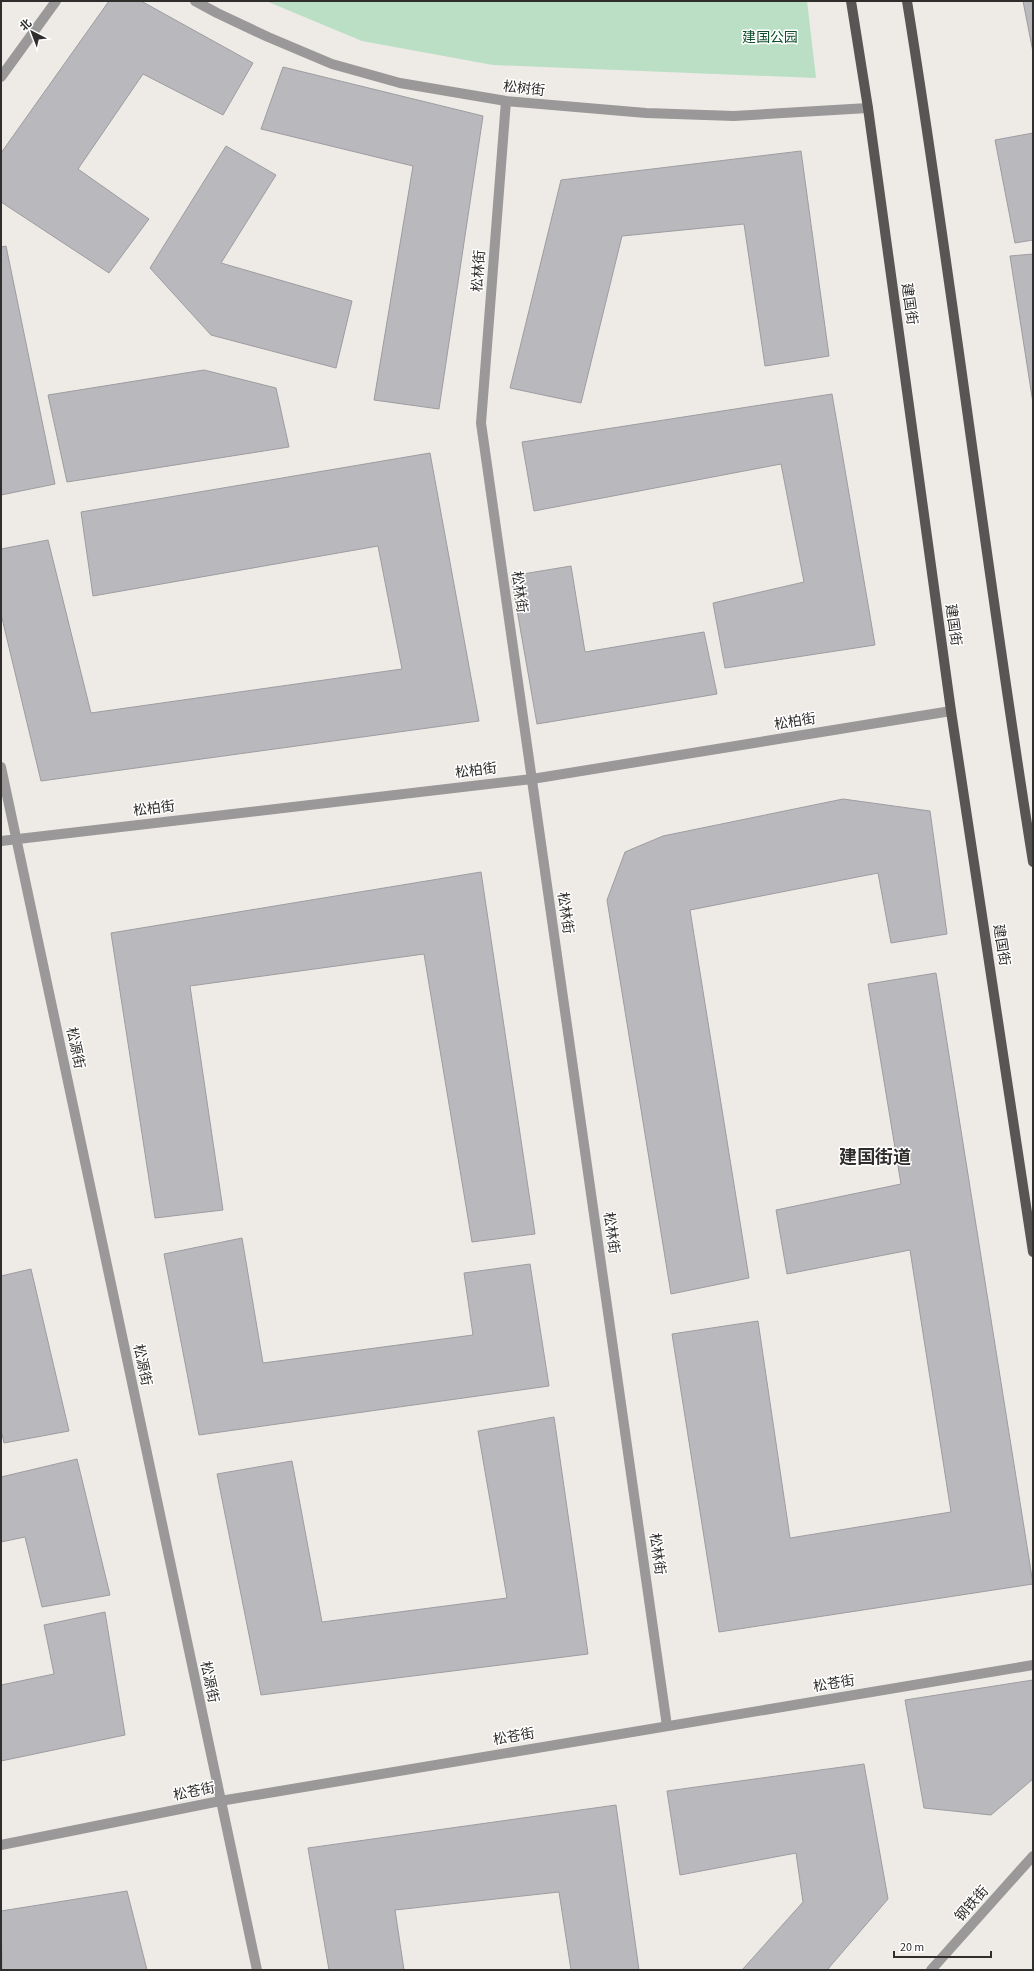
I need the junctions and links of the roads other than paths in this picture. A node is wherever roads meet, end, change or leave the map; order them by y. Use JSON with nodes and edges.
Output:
{"nodes":[{"id":1,"x":56,"y":1,"type":"edge"},
{"id":2,"x":195,"y":1,"type":"edge"},
{"id":3,"x":851,"y":1,"type":"edge"},
{"id":4,"x":907,"y":1,"type":"edge"},
{"id":5,"x":1,"y":77,"type":"edge"},
{"id":6,"x":506,"y":101,"type":"junction"},
{"id":7,"x":868,"y":108,"type":"junction"},
{"id":8,"x":951,"y":711,"type":"junction"},
{"id":9,"x":1,"y":766,"type":"edge"},
{"id":10,"x":532,"y":779,"type":"junction"},
{"id":11,"x":16,"y":839,"type":"junction"},
{"id":12,"x":1,"y":841,"type":"edge"},
{"id":13,"x":1033,"y":862,"type":"edge"},
{"id":14,"x":1033,"y":1252,"type":"edge"},
{"id":15,"x":1033,"y":1665,"type":"edge"},
{"id":16,"x":667,"y":1726,"type":"junction"},
{"id":17,"x":220,"y":1801,"type":"junction"},
{"id":18,"x":1,"y":1845,"type":"edge"},
{"id":19,"x":1033,"y":1856,"type":"edge"},
{"id":20,"x":257,"y":1970,"type":"edge"},
{"id":21,"x":931,"y":1970,"type":"edge"}],
"edges":[{"from":1,"to":5,"type":"street"},
{"from":2,"to":6,"type":"street","name":"松树街"},
{"from":3,"to":7,"type":"main road","name":"建国街"},
{"from":4,"to":13,"type":"main road"},
{"from":6,"to":7,"type":"street","name":"松树街"},
{"from":6,"to":10,"type":"street","name":"松林街"},
{"from":7,"to":8,"type":"main road","name":"建国街"},
{"from":8,"to":10,"type":"street","name":"松柏街"},
{"from":8,"to":14,"type":"main road","name":"建国街"},
{"from":9,"to":11,"type":"street","name":"松源街"},
{"from":10,"to":11,"type":"street","name":"松柏街"},
{"from":10,"to":16,"type":"street","name":"松林街"},
{"from":11,"to":12,"type":"street","name":"松柏街"},
{"from":11,"to":17,"type":"street","name":"松源街"},
{"from":15,"to":16,"type":"street","name":"松苍街"},
{"from":16,"to":17,"type":"street","name":"松苍街"},
{"from":17,"to":18,"type":"street","name":"松苍街"},
{"from":17,"to":20,"type":"street","name":"松源街"},
{"from":19,"to":21,"type":"street","name":"钢铁街"}]}
